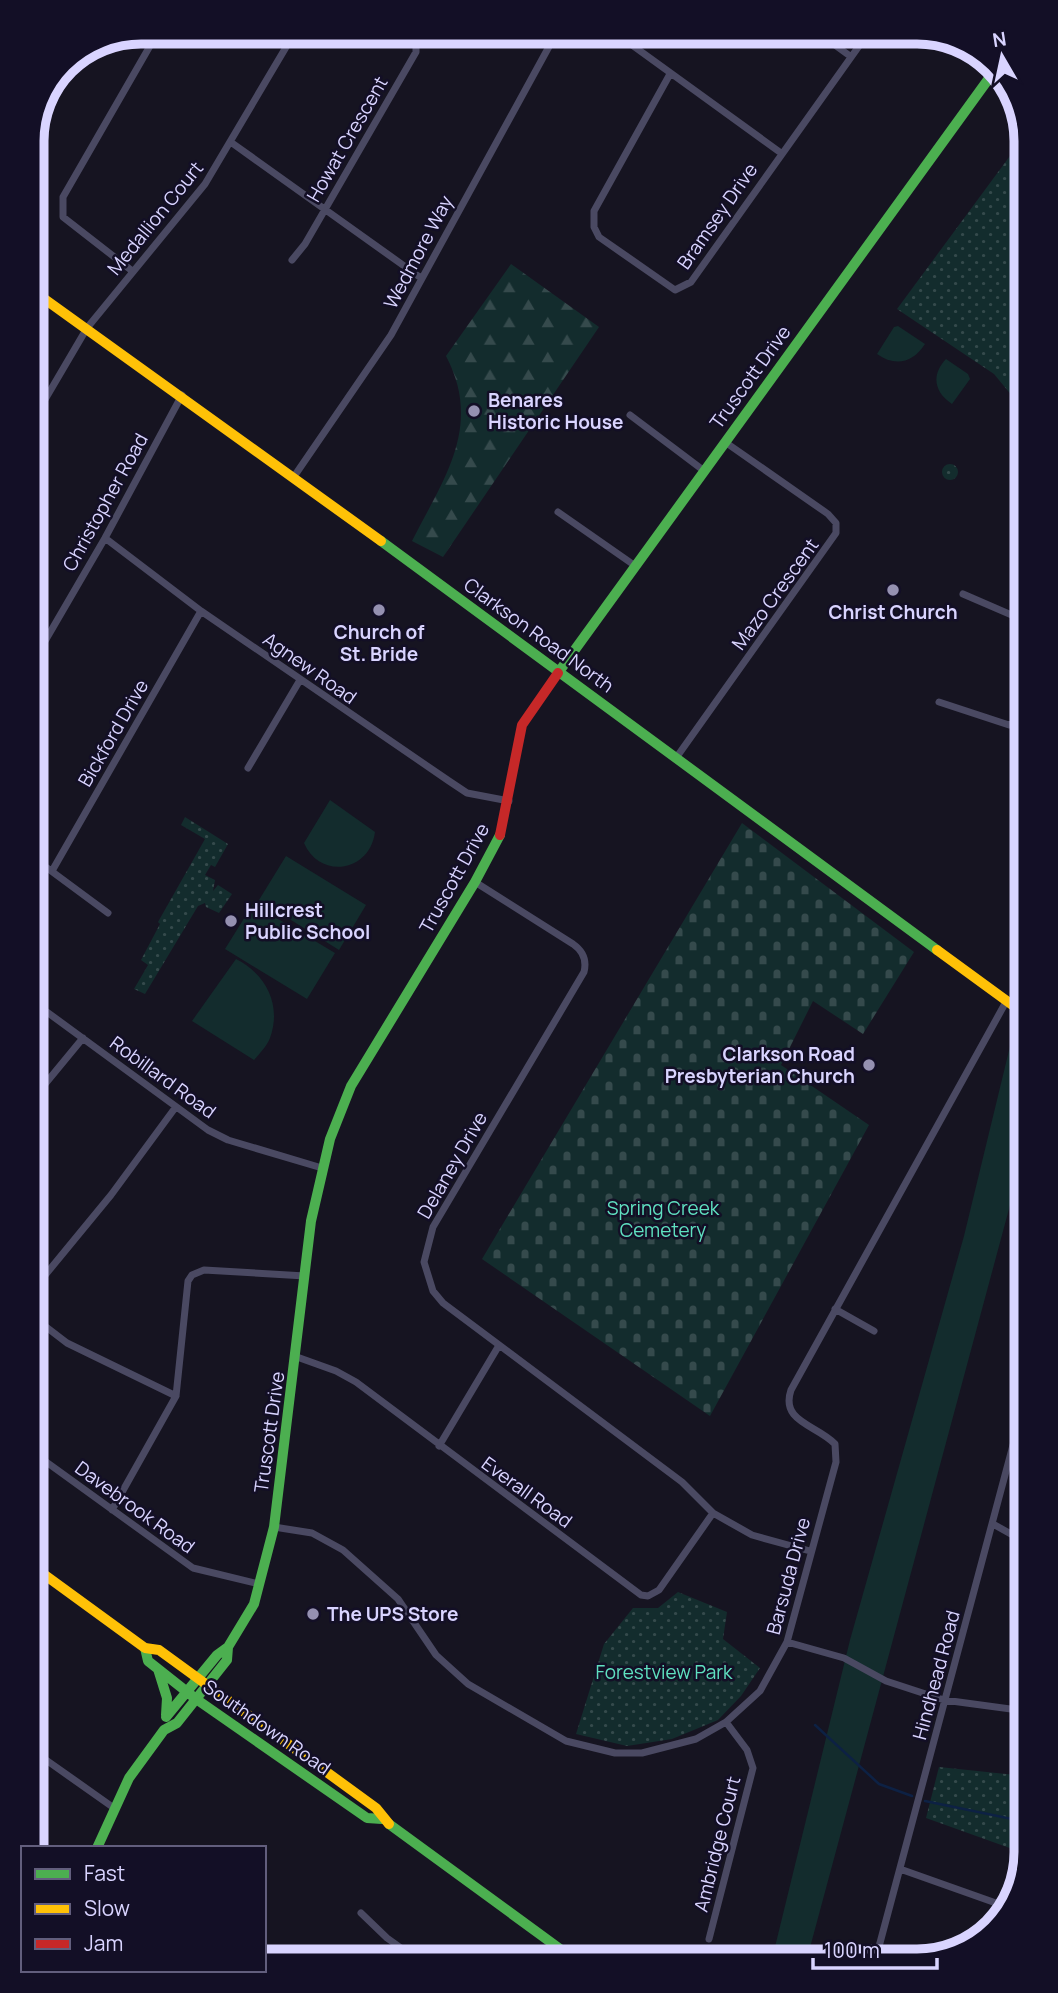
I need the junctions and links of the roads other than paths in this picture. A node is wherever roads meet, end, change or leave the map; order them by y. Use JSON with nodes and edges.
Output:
{"nodes":[{"id":1,"x":151,"y":44,"type":"edge"},
{"id":2,"x":288,"y":44,"type":"edge"},
{"id":3,"x":416,"y":44,"type":"edge"},
{"id":4,"x":550,"y":44,"type":"edge"},
{"id":5,"x":630,"y":44,"type":"edge"},
{"id":6,"x":834,"y":44,"type":"edge"},
{"id":7,"x":860,"y":44,"type":"edge"},
{"id":8,"x":850,"y":56,"type":"junction"},
{"id":9,"x":670,"y":74,"type":"junction"},
{"id":10,"x":980,"y":91,"type":"edge"},
{"id":11,"x":232,"y":143,"type":"junction"},
{"id":12,"x":780,"y":153,"type":"junction"},
{"id":13,"x":324,"y":209,"type":"junction"},
{"id":14,"x":292,"y":260,"type":"dead end"},
{"id":15,"x":131,"y":270,"type":"junction"},
{"id":16,"x":421,"y":278,"type":"junction"},
{"id":17,"x":44,"y":298,"type":"edge"},
{"id":18,"x":87,"y":328,"type":"junction"},
{"id":19,"x":182,"y":395,"type":"junction"},
{"id":20,"x":44,"y":401,"type":"edge"},
{"id":21,"x":630,"y":415,"type":"dead end"},
{"id":22,"x":725,"y":442,"type":"junction"},
{"id":23,"x":703,"y":470,"type":"junction"},
{"id":24,"x":293,"y":478,"type":"junction"},
{"id":25,"x":558,"y":512,"type":"dead end"},
{"id":26,"x":105,"y":538,"type":"junction"},
{"id":27,"x":634,"y":565,"type":"junction"},
{"id":28,"x":963,"y":594,"type":"dead end"},
{"id":29,"x":201,"y":611,"type":"junction"},
{"id":30,"x":1014,"y":616,"type":"edge"},
{"id":31,"x":44,"y":643,"type":"edge"},
{"id":32,"x":558,"y":670,"type":"junction"},
{"id":33,"x":300,"y":680,"type":"junction"},
{"id":34,"x":939,"y":702,"type":"dead end"},
{"id":35,"x":1014,"y":723,"type":"edge"},
{"id":36,"x":676,"y":758,"type":"junction"},
{"id":37,"x":248,"y":768,"type":"dead end"},
{"id":38,"x":509,"y":801,"type":"junction"},
{"id":39,"x":44,"y":865,"type":"edge"},
{"id":40,"x":52,"y":871,"type":"junction"},
{"id":41,"x":475,"y":882,"type":"junction"},
{"id":42,"x":108,"y":912,"type":"dead end"},
{"id":43,"x":1007,"y":1000,"type":"junction"},
{"id":44,"x":1014,"y":1006,"type":"edge"},
{"id":45,"x":44,"y":1010,"type":"edge"},
{"id":46,"x":83,"y":1038,"type":"junction"},
{"id":47,"x":44,"y":1086,"type":"edge"},
{"id":48,"x":175,"y":1108,"type":"junction"},
{"id":49,"x":321,"y":1168,"type":"junction"},
{"id":50,"x":44,"y":1276,"type":"edge"},
{"id":51,"x":305,"y":1276,"type":"junction"},
{"id":52,"x":835,"y":1309,"type":"junction"},
{"id":53,"x":44,"y":1325,"type":"edge"},
{"id":54,"x":874,"y":1331,"type":"dead end"},
{"id":55,"x":498,"y":1347,"type":"junction"},
{"id":56,"x":297,"y":1357,"type":"junction"},
{"id":57,"x":176,"y":1396,"type":"junction"},
{"id":58,"x":1014,"y":1443,"type":"edge"},
{"id":59,"x":439,"y":1446,"type":"junction"},
{"id":60,"x":44,"y":1460,"type":"edge"},
{"id":61,"x":112,"y":1510,"type":"junction"},
{"id":62,"x":713,"y":1513,"type":"junction"},
{"id":63,"x":993,"y":1524,"type":"junction"},
{"id":64,"x":274,"y":1527,"type":"junction"},
{"id":65,"x":1014,"y":1536,"type":"edge"},
{"id":66,"x":810,"y":1551,"type":"junction"},
{"id":67,"x":44,"y":1574,"type":"edge"},
{"id":68,"x":259,"y":1584,"type":"junction"},
{"id":69,"x":788,"y":1642,"type":"junction"},
{"id":70,"x":228,"y":1647,"type":"junction"},
{"id":71,"x":145,"y":1648,"type":"junction"},
{"id":72,"x":157,"y":1667,"type":"junction"},
{"id":73,"x":196,"y":1679,"type":"junction"},
{"id":74,"x":207,"y":1687,"type":"junction"},
{"id":75,"x":186,"y":1691,"type":"junction"},
{"id":76,"x":196,"y":1699,"type":"junction"},
{"id":77,"x":944,"y":1700,"type":"junction"},
{"id":78,"x":1014,"y":1709,"type":"edge"},
{"id":79,"x":166,"y":1717,"type":"junction"},
{"id":80,"x":726,"y":1722,"type":"junction"},
{"id":81,"x":164,"y":1730,"type":"junction"},
{"id":82,"x":44,"y":1759,"type":"edge"},
{"id":83,"x":114,"y":1808,"type":"junction"},
{"id":84,"x":382,"y":1819,"type":"junction"},
{"id":85,"x":98,"y":1846,"type":"edge"},
{"id":86,"x":900,"y":1869,"type":"junction"},
{"id":87,"x":999,"y":1904,"type":"edge"},
{"id":88,"x":362,"y":1913,"type":"dead end"},
{"id":89,"x":709,"y":1939,"type":"dead end"},
{"id":90,"x":402,"y":1949,"type":"edge"},
{"id":91,"x":560,"y":1949,"type":"edge"},
{"id":92,"x":878,"y":1949,"type":"edge"}],
"edges":[{"from":1,"to":15,"type":"street"},
{"from":2,"to":11,"type":"street","name":"Medallion Court"},
{"from":3,"to":13,"type":"street","name":"Howat Crescent"},
{"from":4,"to":16,"type":"street","name":"Wedmore Way"},
{"from":5,"to":9,"type":"street"},
{"from":6,"to":8,"type":"street"},
{"from":7,"to":8,"type":"street","name":"Bramsey Drive"},
{"from":8,"to":12,"type":"street","name":"Bramsey Drive"},
{"from":9,"to":12,"type":"street"},
{"from":9,"to":12,"type":"street","name":"Bramsey Drive"},
{"from":10,"to":22,"type":"street","name":"Truscott Drive"},
{"from":11,"to":13,"type":"street"},
{"from":11,"to":15,"type":"street","name":"Medallion Court"},
{"from":13,"to":14,"type":"street","name":"Howat Crescent"},
{"from":13,"to":16,"type":"street"},
{"from":15,"to":18,"type":"street","name":"Medallion Court"},
{"from":16,"to":24,"type":"street","name":"Wedmore Way"},
{"from":17,"to":18,"type":"street","name":"Clarkson Road North"},
{"from":18,"to":19,"type":"street","name":"Clarkson Road North"},
{"from":18,"to":20,"type":"street","name":"Medallion Court"},
{"from":19,"to":24,"type":"street","name":"Clarkson Road North"},
{"from":19,"to":26,"type":"street","name":"Christopher Road"},
{"from":21,"to":23,"type":"street"},
{"from":22,"to":23,"type":"street","name":"Truscott Drive"},
{"from":22,"to":36,"type":"street","name":"Mazo Crescent"},
{"from":23,"to":27,"type":"street","name":"Truscott Drive"},
{"from":24,"to":32,"type":"street","name":"Clarkson Road North"},
{"from":25,"to":27,"type":"street"},
{"from":26,"to":29,"type":"street","name":"Agnew Road"},
{"from":26,"to":31,"type":"street","name":"Christopher Road"},
{"from":27,"to":32,"type":"street","name":"Truscott Drive"},
{"from":28,"to":30,"type":"street"},
{"from":29,"to":33,"type":"street","name":"Agnew Road"},
{"from":29,"to":40,"type":"street","name":"Bickford Drive"},
{"from":32,"to":36,"type":"street","name":"Clarkson Road North"},
{"from":32,"to":38,"type":"street","name":"Truscott Drive"},
{"from":33,"to":37,"type":"street"},
{"from":33,"to":38,"type":"street","name":"Agnew Road"},
{"from":34,"to":35,"type":"street"},
{"from":36,"to":43,"type":"street","name":"Clarkson Road North"},
{"from":38,"to":41,"type":"street","name":"Truscott Drive"},
{"from":39,"to":40,"type":"street"},
{"from":40,"to":42,"type":"street"},
{"from":41,"to":49,"type":"street","name":"Truscott Drive"},
{"from":41,"to":55,"type":"street","name":"Delaney Drive"},
{"from":43,"to":44,"type":"street","name":"Clarkson Road North"},
{"from":43,"to":52,"type":"street","name":"Barsuda Drive"},
{"from":45,"to":46,"type":"street","name":"Robillard Road"},
{"from":46,"to":47,"type":"street"},
{"from":46,"to":48,"type":"street","name":"Robillard Road"},
{"from":48,"to":49,"type":"street","name":"Robillard Road"},
{"from":48,"to":50,"type":"street"},
{"from":49,"to":51,"type":"street","name":"Truscott Drive"},
{"from":51,"to":56,"type":"street","name":"Truscott Drive"},
{"from":51,"to":57,"type":"street"},
{"from":52,"to":54,"type":"street"},
{"from":52,"to":66,"type":"street","name":"Barsuda Drive"},
{"from":53,"to":57,"type":"street"},
{"from":55,"to":59,"type":"street"},
{"from":55,"to":62,"type":"street","name":"Delaney Drive"},
{"from":56,"to":59,"type":"street","name":"Everall Road"},
{"from":56,"to":64,"type":"street","name":"Truscott Drive"},
{"from":57,"to":61,"type":"street"},
{"from":58,"to":63,"type":"street","name":"Hindhead Road"},
{"from":59,"to":62,"type":"street","name":"Everall Road"},
{"from":60,"to":61,"type":"street","name":"Davebrook Road"},
{"from":61,"to":68,"type":"street","name":"Davebrook Road"},
{"from":62,"to":66,"type":"street","name":"Delaney Drive"},
{"from":63,"to":65,"type":"street"},
{"from":63,"to":77,"type":"street","name":"Hindhead Road"},
{"from":64,"to":68,"type":"street","name":"Truscott Drive"},
{"from":64,"to":80,"type":"street","name":"Barsuda Drive"},
{"from":66,"to":69,"type":"street","name":"Barsuda Drive"},
{"from":67,"to":71,"type":"street","name":"Southdown Road"},
{"from":68,"to":70,"type":"street","name":"Truscott Drive"},
{"from":69,"to":77,"type":"street"},
{"from":69,"to":80,"type":"street","name":"Barsuda Drive"},
{"from":70,"to":73,"type":"street","name":"Truscott Drive"},
{"from":70,"to":74,"type":"street","name":"Truscott Drive"},
{"from":71,"to":72,"type":"street","name":"Southdown Road"},
{"from":71,"to":73,"type":"street","name":"Southdown Road"},
{"from":72,"to":75,"type":"street","name":"Southdown Road"},
{"from":72,"to":79,"type":"street"},
{"from":73,"to":74,"type":"street","name":"Southdown Road"},
{"from":73,"to":75,"type":"street","name":"Truscott Drive"},
{"from":74,"to":76,"type":"street","name":"Truscott Drive"},
{"from":74,"to":84,"type":"street","name":"Southdown Road"},
{"from":75,"to":76,"type":"street","name":"Southdown Road"},
{"from":75,"to":79,"type":"street","name":"Truscott Drive"},
{"from":76,"to":81,"type":"street","name":"Truscott Drive"},
{"from":76,"to":84,"type":"street","name":"Southdown Road"},
{"from":77,"to":78,"type":"street"},
{"from":77,"to":86,"type":"street","name":"Hindhead Road"},
{"from":79,"to":81,"type":"street","name":"Truscott Drive"},
{"from":80,"to":89,"type":"street","name":"Ambridge Court"},
{"from":81,"to":83,"type":"street","name":"Truscott Drive"},
{"from":82,"to":83,"type":"street"},
{"from":83,"to":85,"type":"street","name":"Truscott Drive"},
{"from":84,"to":91,"type":"street","name":"Southdown Road"},
{"from":86,"to":87,"type":"street"},
{"from":86,"to":92,"type":"street","name":"Hindhead Road"},
{"from":88,"to":90,"type":"street"}]}
